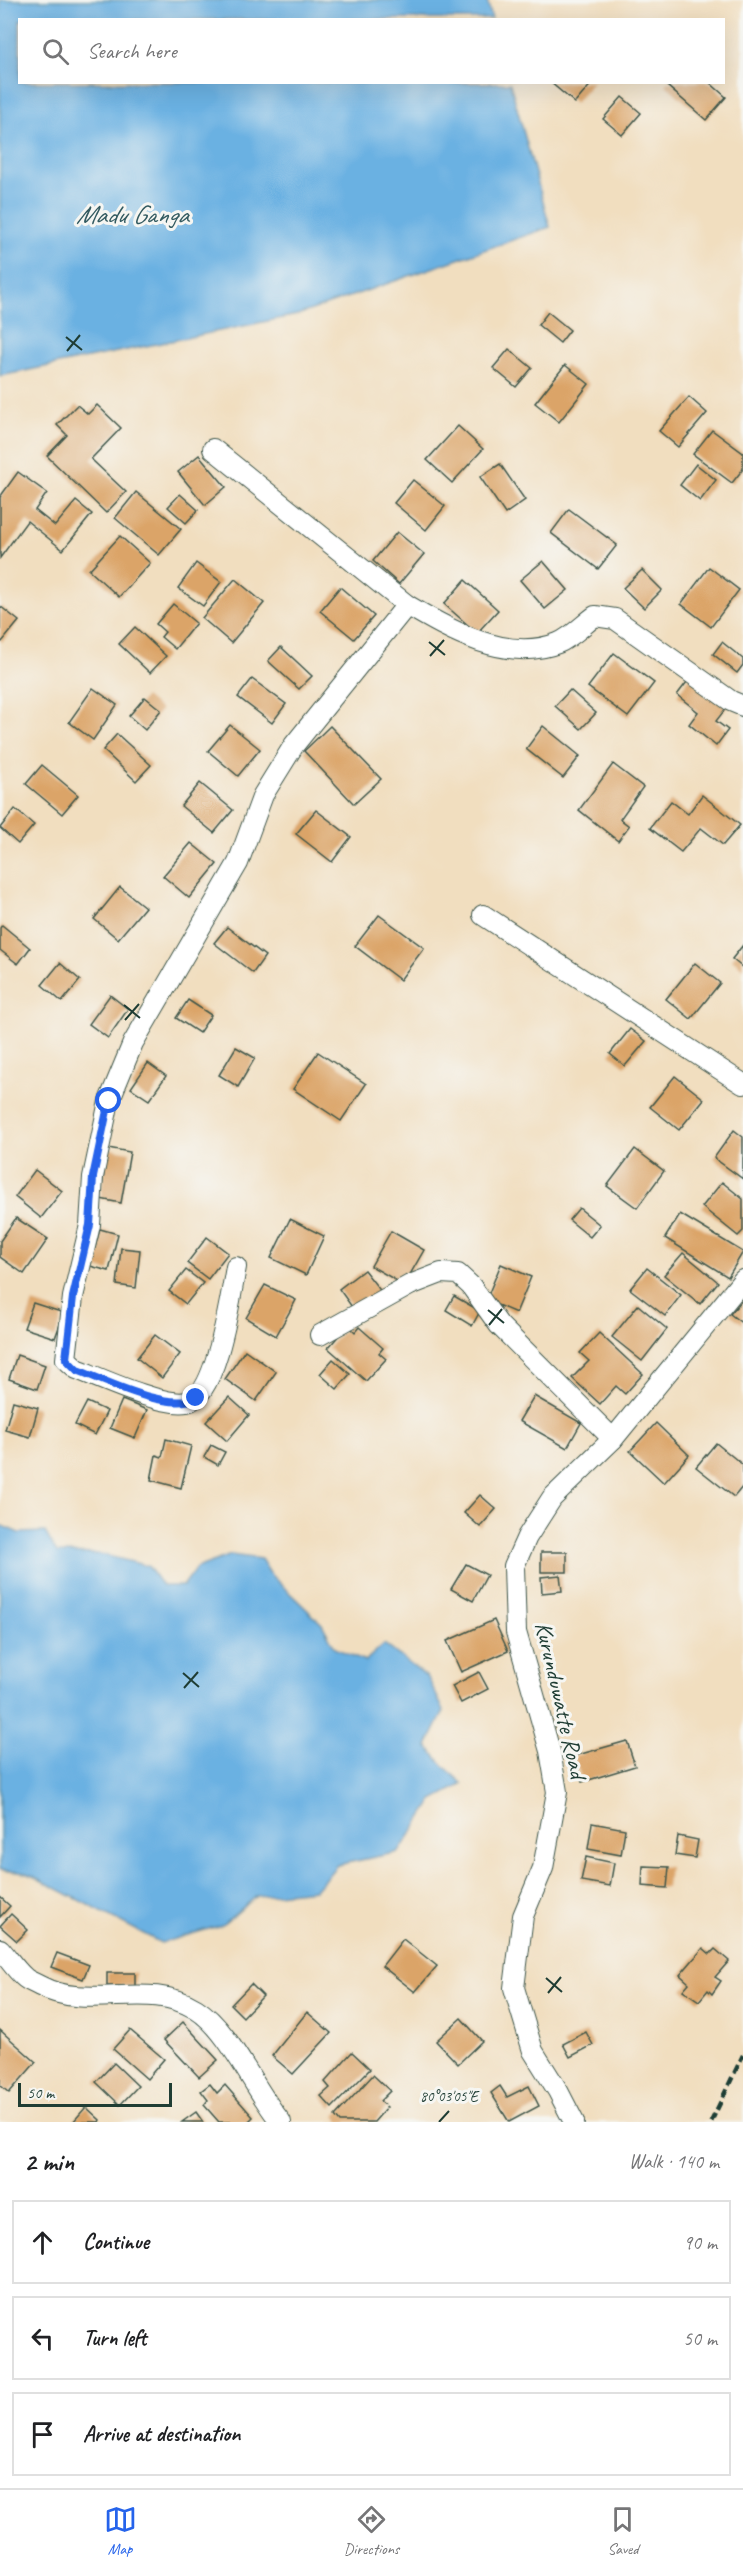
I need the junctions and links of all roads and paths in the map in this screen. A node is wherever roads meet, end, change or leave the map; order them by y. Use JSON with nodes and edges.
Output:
{"nodes":[{"id":1,"x":213,"y":449,"type":"dead end"},
{"id":2,"x":407,"y":605,"type":"junction"},
{"id":3,"x":743,"y":706,"type":"edge"},
{"id":4,"x":483,"y":915,"type":"dead end"},
{"id":5,"x":743,"y":1084,"type":"edge"},
{"id":6,"x":236,"y":1267,"type":"dead end"},
{"id":7,"x":743,"y":1280,"type":"edge"},
{"id":8,"x":320,"y":1335,"type":"dead end"},
{"id":9,"x":613,"y":1439,"type":"junction"},
{"id":10,"x":0,"y":1949,"type":"edge"},
{"id":11,"x":281,"y":2122,"type":"edge"},
{"id":12,"x":574,"y":2122,"type":"edge"}],
"edges":[{"from":1,"to":2,"type":"street"},
{"from":2,"to":3,"type":"street"},
{"from":2,"to":6,"type":"street"},
{"from":4,"to":5,"type":"street"},
{"from":7,"to":9,"type":"street","name":"Kurunduwatte Road"},
{"from":8,"to":9,"type":"street"},
{"from":9,"to":12,"type":"street","name":"Kurunduwatte Road"},
{"from":10,"to":11,"type":"street"}]}
